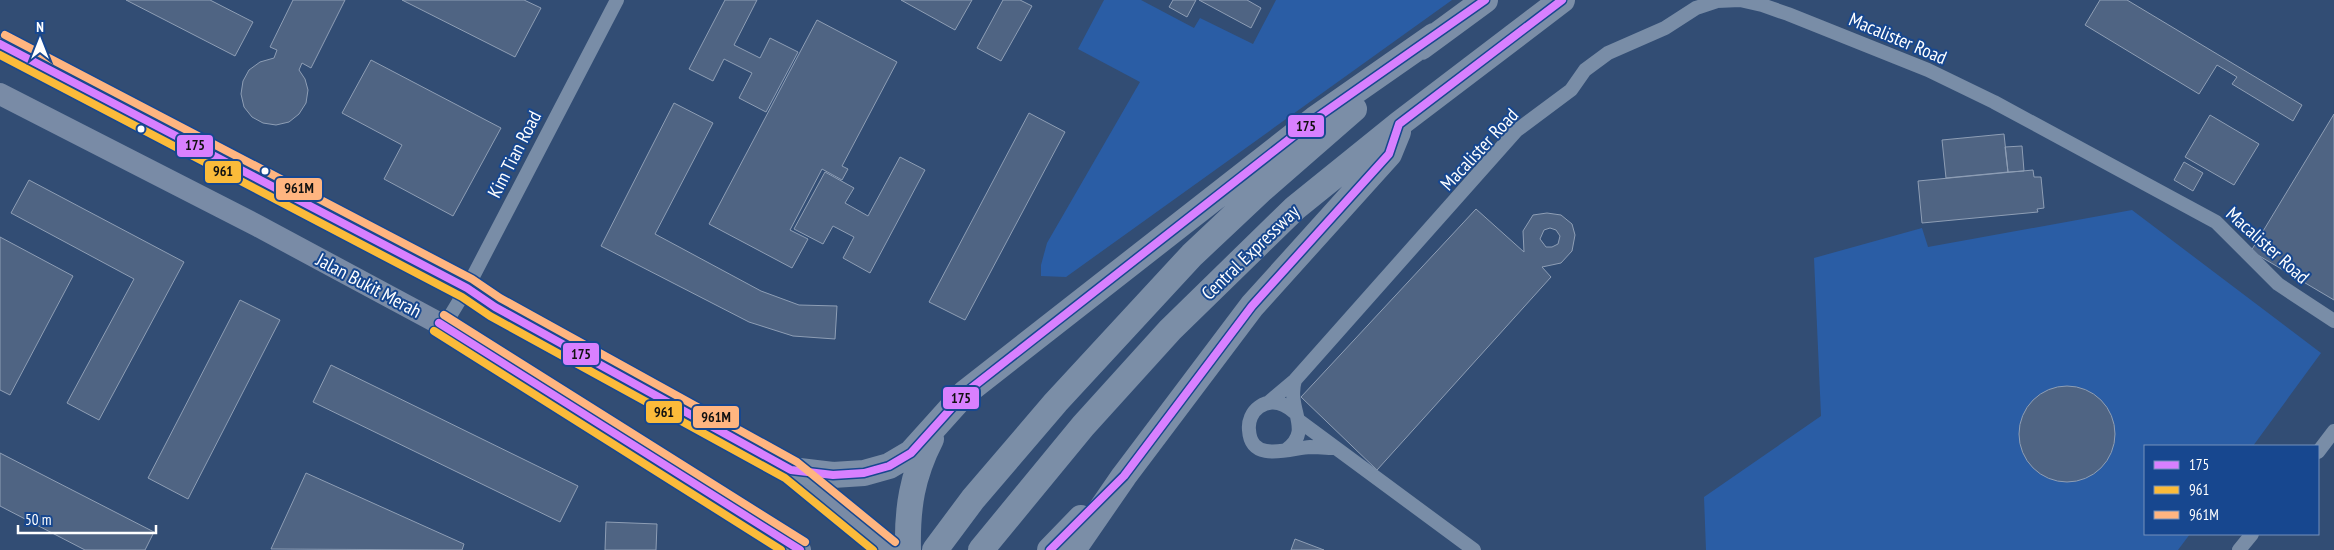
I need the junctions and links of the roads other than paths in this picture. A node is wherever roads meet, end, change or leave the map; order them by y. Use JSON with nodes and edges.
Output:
{"nodes":[{"id":1,"x":617,"y":0,"type":"edge"},
{"id":2,"x":1485,"y":0,"type":"edge"},
{"id":3,"x":1562,"y":0,"type":"edge"},
{"id":4,"x":1434,"y":36,"type":"junction"},
{"id":5,"x":0,"y":44,"type":"edge"},
{"id":6,"x":0,"y":94,"type":"edge"},
{"id":7,"x":1400,"y":124,"type":"junction"},
{"id":8,"x":467,"y":288,"type":"junction"},
{"id":9,"x":2334,"y":321,"type":"edge"},
{"id":10,"x":444,"y":326,"type":"junction"},
{"id":11,"x":1294,"y":380,"type":"junction"},
{"id":12,"x":1270,"y":402,"type":"junction"},
{"id":13,"x":1296,"y":416,"type":"junction"},
{"id":14,"x":940,"y":422,"type":"junction"},
{"id":15,"x":2334,"y":431,"type":"edge"},
{"id":16,"x":1334,"y":448,"type":"junction"},
{"id":17,"x":1286,"y":450,"type":"junction"},
{"id":18,"x":2319,"y":451,"type":"edge"},
{"id":19,"x":791,"y":470,"type":"junction"},
{"id":20,"x":1124,"y":476,"type":"junction"},
{"id":21,"x":2251,"y":535,"type":"edge"},
{"id":22,"x":800,"y":550,"type":"edge"},
{"id":23,"x":889,"y":550,"type":"edge"},
{"id":24,"x":908,"y":550,"type":"edge"},
{"id":25,"x":935,"y":550,"type":"edge"},
{"id":26,"x":981,"y":550,"type":"edge"},
{"id":27,"x":1050,"y":550,"type":"edge"},
{"id":28,"x":1073,"y":550,"type":"edge"},
{"id":29,"x":1472,"y":550,"type":"edge"},
{"id":30,"x":2239,"y":550,"type":"edge"}],
"edges":[{"from":1,"to":8,"type":"street","name":"Kim Tian Road"},
{"from":2,"to":4,"type":"highway","name":"Central Expressway"},
{"from":3,"to":7,"type":"highway","name":"Central Expressway"},
{"from":4,"to":14,"type":"highway"},
{"from":4,"to":25,"type":"highway","name":"Central Expressway"},
{"from":5,"to":8,"type":"main road"},
{"from":6,"to":10,"type":"main road","name":"Jalan Bukit Merah"},
{"from":7,"to":20,"type":"highway"},
{"from":7,"to":26,"type":"highway","name":"Central Expressway"},
{"from":8,"to":10,"type":"street","name":"Kim Tian Road"},
{"from":8,"to":19,"type":"main road"},
{"from":9,"to":11,"type":"street","name":"Macalister Road"},
{"from":10,"to":22,"type":"main road","name":"Jalan Bukit Merah"},
{"from":11,"to":12,"type":"street","name":"Macalister Road"},
{"from":11,"to":13,"type":"street"},
{"from":12,"to":13,"type":"street"},
{"from":12,"to":17,"type":"street","name":"Macalister Road"},
{"from":13,"to":16,"type":"street"},
{"from":13,"to":17,"type":"street"},
{"from":14,"to":19,"type":"highway"},
{"from":14,"to":24,"type":"highway"},
{"from":15,"to":18,"type":"street"},
{"from":16,"to":17,"type":"street","name":"Macalister Road"},
{"from":16,"to":29,"type":"street"},
{"from":19,"to":23,"type":"main road"},
{"from":20,"to":27,"type":"highway"},
{"from":20,"to":28,"type":"highway"},
{"from":21,"to":30,"type":"street"}]}
